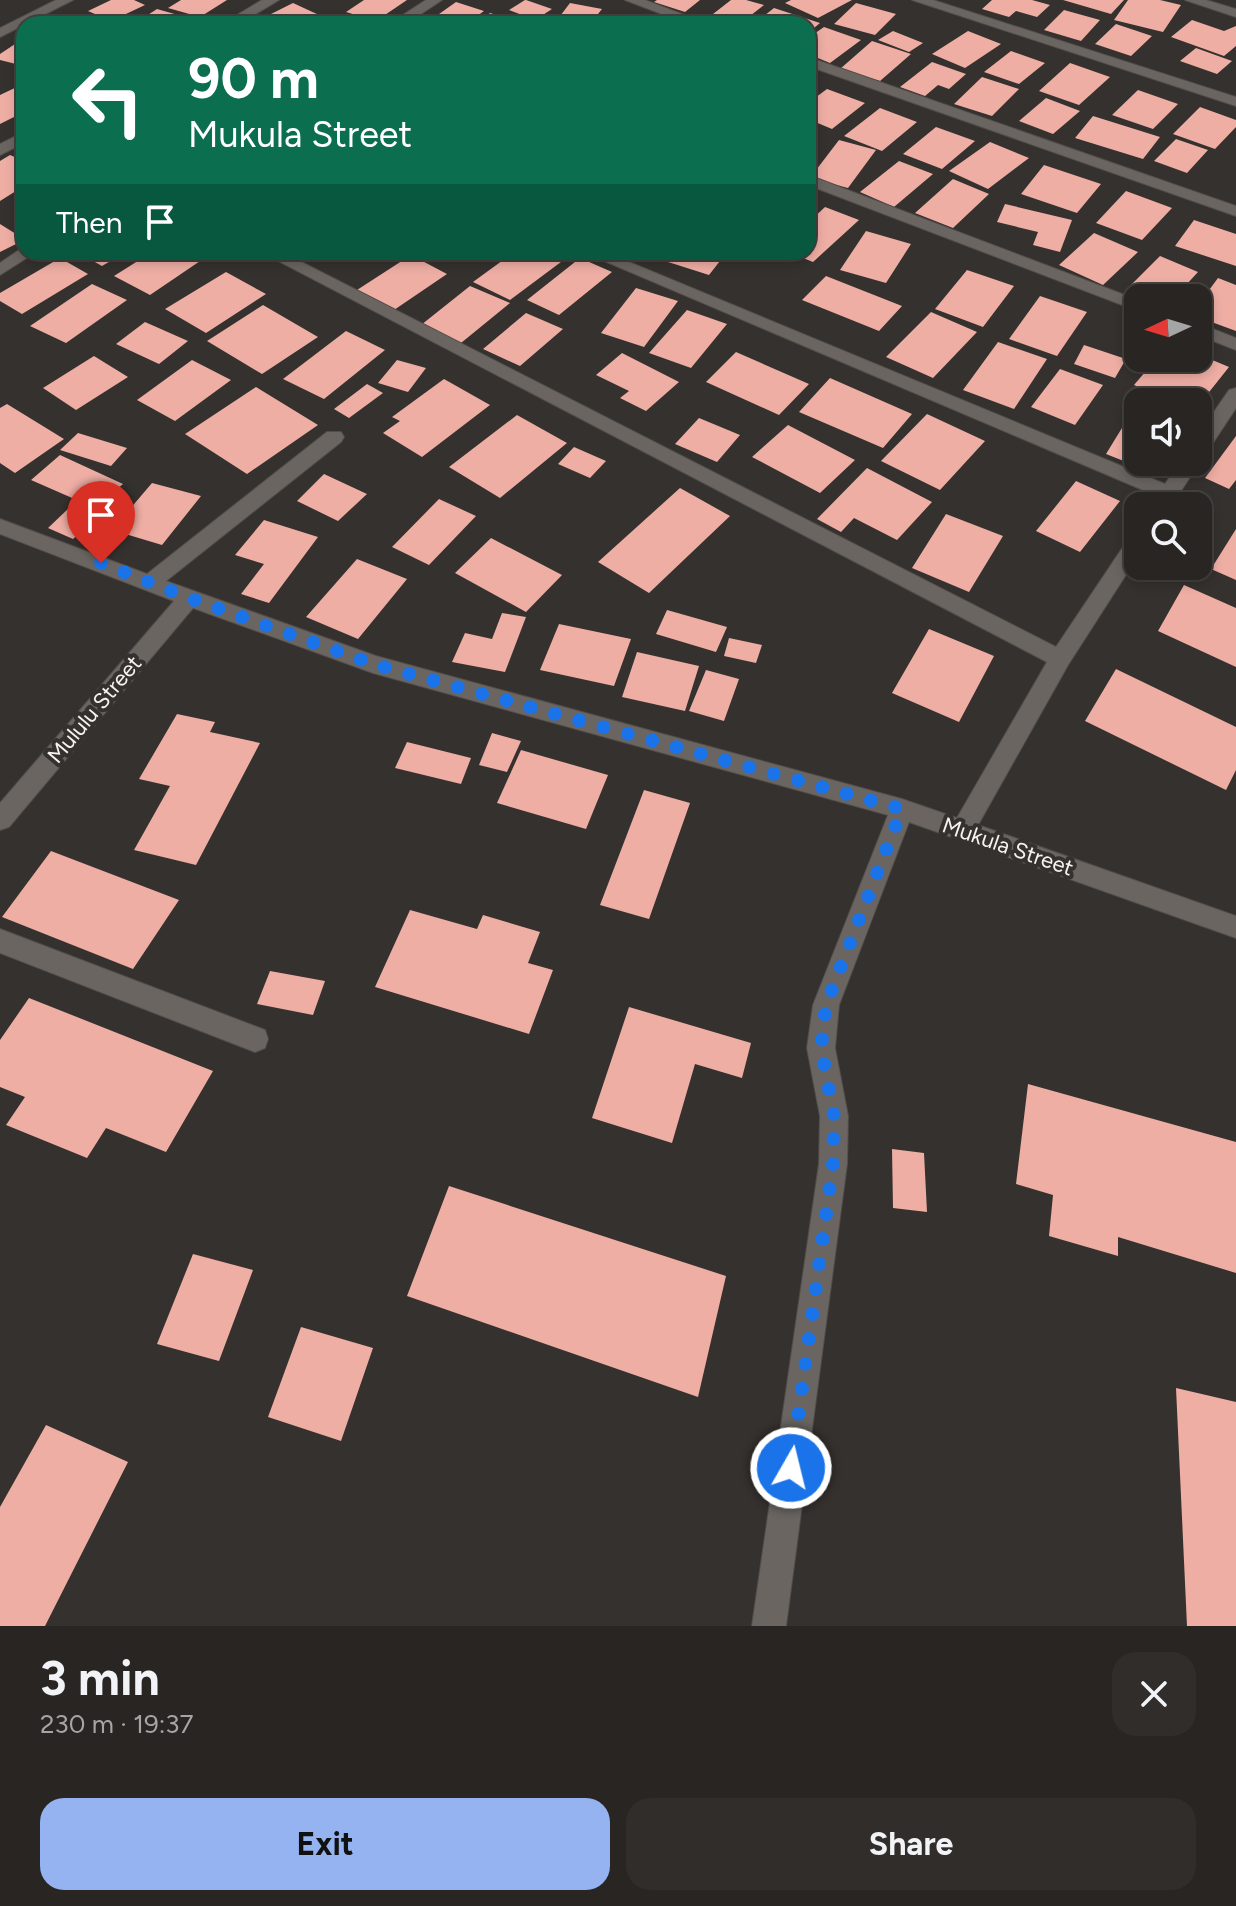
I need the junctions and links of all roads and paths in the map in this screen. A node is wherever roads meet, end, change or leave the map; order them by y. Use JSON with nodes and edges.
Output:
{"nodes":[{"id":1,"x":66,"y":0,"type":"edge"},
{"id":2,"x":272,"y":0,"type":"edge"},
{"id":3,"x":435,"y":0,"type":"edge"},
{"id":4,"x":632,"y":0,"type":"edge"},
{"id":5,"x":919,"y":0,"type":"edge"},
{"id":6,"x":1192,"y":0,"type":"edge"},
{"id":7,"x":1236,"y":13,"type":"edge"},
{"id":8,"x":34,"y":16,"type":"edge"},
{"id":9,"x":243,"y":16,"type":"edge"},
{"id":10,"x":410,"y":16,"type":"edge"},
{"id":11,"x":678,"y":16,"type":"edge"},
{"id":12,"x":816,"y":64,"type":"edge"},
{"id":13,"x":1236,"y":102,"type":"edge"},
{"id":14,"x":816,"y":183,"type":"edge"},
{"id":15,"x":1236,"y":211,"type":"edge"},
{"id":16,"x":285,"y":260,"type":"edge"},
{"id":17,"x":610,"y":260,"type":"edge"},
{"id":18,"x":1124,"y":301,"type":"edge"},
{"id":19,"x":1212,"y":335,"type":"edge"},
{"id":20,"x":1236,"y":344,"type":"edge"},
{"id":21,"x":1236,"y":394,"type":"edge"},
{"id":22,"x":1230,"y":414,"type":"edge"},
{"id":23,"x":1212,"y":434,"type":"edge"},
{"id":24,"x":334,"y":437,"type":"dead end"},
{"id":25,"x":1146,"y":492,"type":"edge"},
{"id":26,"x":0,"y":526,"type":"edge"},
{"id":27,"x":1124,"y":561,"type":"edge"},
{"id":28,"x":151,"y":582,"type":"junction"},
{"id":29,"x":189,"y":598,"type":"junction"},
{"id":30,"x":1060,"y":659,"type":"junction"},
{"id":31,"x":902,"y":809,"type":"junction"},
{"id":32,"x":0,"y":820,"type":"edge"},
{"id":33,"x":963,"y":830,"type":"junction"},
{"id":34,"x":1236,"y":927,"type":"edge"},
{"id":35,"x":0,"y":941,"type":"edge"},
{"id":36,"x":255,"y":1039,"type":"dead end"},
{"id":37,"x":769,"y":1626,"type":"edge"}],
"edges":[{"from":1,"to":8,"type":"street"},
{"from":2,"to":9,"type":"street"},
{"from":3,"to":10,"type":"street"},
{"from":4,"to":11,"type":"street"},
{"from":5,"to":13,"type":"street"},
{"from":6,"to":7,"type":"street"},
{"from":12,"to":15,"type":"street"},
{"from":14,"to":18,"type":"street"},
{"from":16,"to":30,"type":"street"},
{"from":17,"to":25,"type":"street"},
{"from":19,"to":20,"type":"street"},
{"from":21,"to":22,"type":"street"},
{"from":22,"to":23,"type":"street"},
{"from":24,"to":28,"type":"street"},
{"from":26,"to":28,"type":"street","name":"Mukula Street"},
{"from":27,"to":30,"type":"street"},
{"from":28,"to":29,"type":"street","name":"Mukula Street"},
{"from":29,"to":31,"type":"street","name":"Mukula Street"},
{"from":29,"to":32,"type":"street","name":"Mululu Street"},
{"from":30,"to":33,"type":"street"},
{"from":31,"to":33,"type":"street","name":"Mukula Street"},
{"from":31,"to":37,"type":"street"},
{"from":33,"to":34,"type":"street","name":"Mukula Street"},
{"from":35,"to":36,"type":"street"}]}
